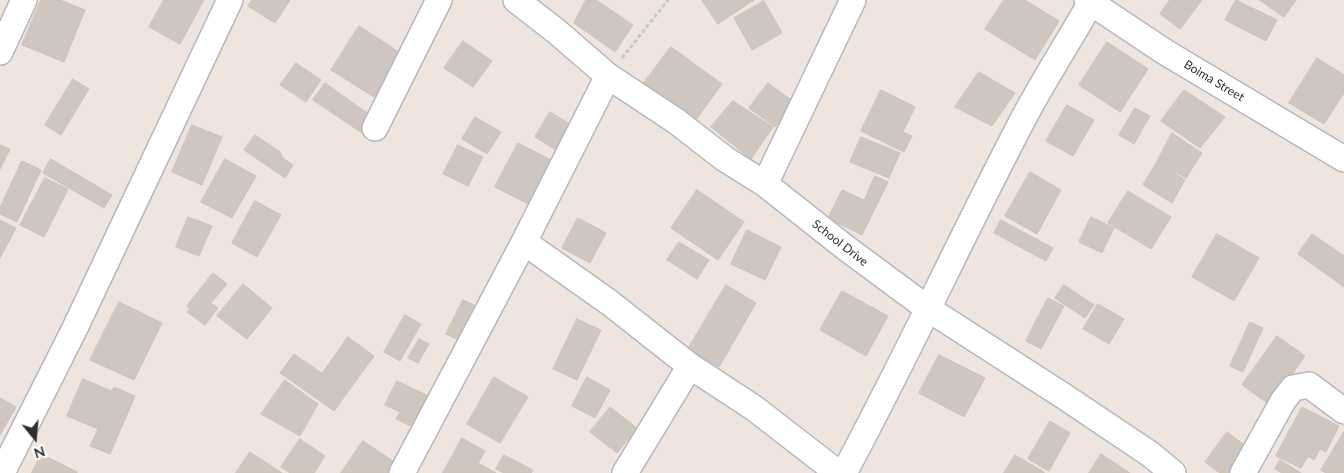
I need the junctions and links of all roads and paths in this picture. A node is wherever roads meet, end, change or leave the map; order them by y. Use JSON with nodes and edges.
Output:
{"nodes":[{"id":1,"x":24,"y":0,"type":"edge"},
{"id":2,"x":230,"y":0,"type":"edge"},
{"id":3,"x":439,"y":0,"type":"edge"},
{"id":4,"x":516,"y":0,"type":"edge"},
{"id":5,"x":668,"y":0,"type":"edge"},
{"id":6,"x":853,"y":0,"type":"edge"},
{"id":7,"x":1090,"y":1,"type":"edge"},
{"id":8,"x":0,"y":52,"type":"edge"},
{"id":9,"x":608,"y":76,"type":"junction"},
{"id":10,"x":375,"y":128,"type":"dead end"},
{"id":11,"x":1344,"y":159,"type":"edge"},
{"id":12,"x":765,"y":184,"type":"junction"},
{"id":13,"x":524,"y":242,"type":"junction"},
{"id":14,"x":927,"y":308,"type":"junction"},
{"id":15,"x":690,"y":366,"type":"junction"},
{"id":16,"x":1344,"y":411,"type":"edge"},
{"id":17,"x":2,"y":473,"type":"edge"},
{"id":18,"x":402,"y":473,"type":"edge"},
{"id":19,"x":624,"y":473,"type":"edge"},
{"id":20,"x":838,"y":473,"type":"edge"},
{"id":21,"x":844,"y":473,"type":"edge"},
{"id":22,"x":1173,"y":473,"type":"edge"},
{"id":23,"x":1243,"y":473,"type":"edge"}],
"edges":[{"from":1,"to":8,"type":"street"},
{"from":2,"to":17,"type":"street"},
{"from":3,"to":10,"type":"street"},
{"from":4,"to":9,"type":"street","name":"School Drive"},
{"from":5,"to":9,"type":"path"},
{"from":6,"to":12,"type":"street"},
{"from":7,"to":11,"type":"street","name":"Boima Street"},
{"from":7,"to":14,"type":"street"},
{"from":9,"to":12,"type":"street","name":"School Drive"},
{"from":9,"to":13,"type":"street"},
{"from":12,"to":14,"type":"street","name":"School Drive"},
{"from":13,"to":15,"type":"street"},
{"from":13,"to":18,"type":"street"},
{"from":14,"to":21,"type":"street"},
{"from":14,"to":22,"type":"street","name":"School Drive"},
{"from":15,"to":19,"type":"street"},
{"from":15,"to":20,"type":"street"},
{"from":16,"to":23,"type":"street"}]}
